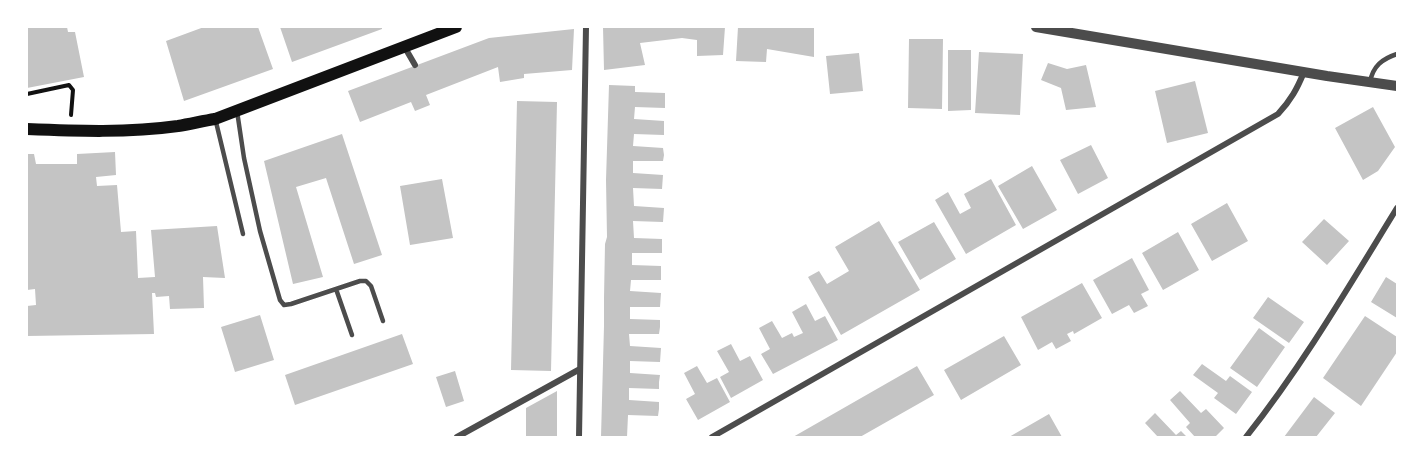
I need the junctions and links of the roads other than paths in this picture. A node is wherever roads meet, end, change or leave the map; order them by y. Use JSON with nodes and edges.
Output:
{"nodes":[{"id":1,"x":456,"y":27,"type":"edge"},
{"id":2,"x":586,"y":27,"type":"edge"},
{"id":3,"x":1036,"y":27,"type":"edge"},
{"id":4,"x":404,"y":46,"type":"junction"},
{"id":5,"x":1397,"y":54,"type":"edge"},
{"id":6,"x":415,"y":65,"type":"dead end"},
{"id":7,"x":1304,"y":72,"type":"junction"},
{"id":8,"x":1370,"y":82,"type":"junction"},
{"id":9,"x":1397,"y":86,"type":"edge"},
{"id":10,"x":237,"y":111,"type":"junction"},
{"id":11,"x":215,"y":119,"type":"junction"},
{"id":12,"x":27,"y":129,"type":"edge"},
{"id":13,"x":1397,"y":208,"type":"edge"},
{"id":14,"x":243,"y":234,"type":"dead end"},
{"id":15,"x":336,"y":289,"type":"junction"},
{"id":16,"x":383,"y":321,"type":"dead end"},
{"id":17,"x":352,"y":335,"type":"dead end"},
{"id":18,"x":580,"y":369,"type":"junction"},
{"id":19,"x":457,"y":437,"type":"edge"},
{"id":20,"x":579,"y":437,"type":"edge"},
{"id":21,"x":712,"y":437,"type":"edge"},
{"id":22,"x":1246,"y":437,"type":"edge"}],
"edges":[{"from":1,"to":4,"type":"main road"},
{"from":2,"to":18,"type":"street"},
{"from":3,"to":7,"type":"street"},
{"from":4,"to":6,"type":"street"},
{"from":4,"to":10,"type":"main road"},
{"from":5,"to":8,"type":"lane"},
{"from":7,"to":8,"type":"street"},
{"from":7,"to":21,"type":"street"},
{"from":8,"to":9,"type":"street"},
{"from":10,"to":11,"type":"main road"},
{"from":10,"to":15,"type":"lane"},
{"from":11,"to":12,"type":"main road"},
{"from":11,"to":14,"type":"lane"},
{"from":13,"to":22,"type":"street"},
{"from":15,"to":16,"type":"lane"},
{"from":15,"to":17,"type":"lane"},
{"from":18,"to":19,"type":"street"},
{"from":18,"to":20,"type":"street"}]}
